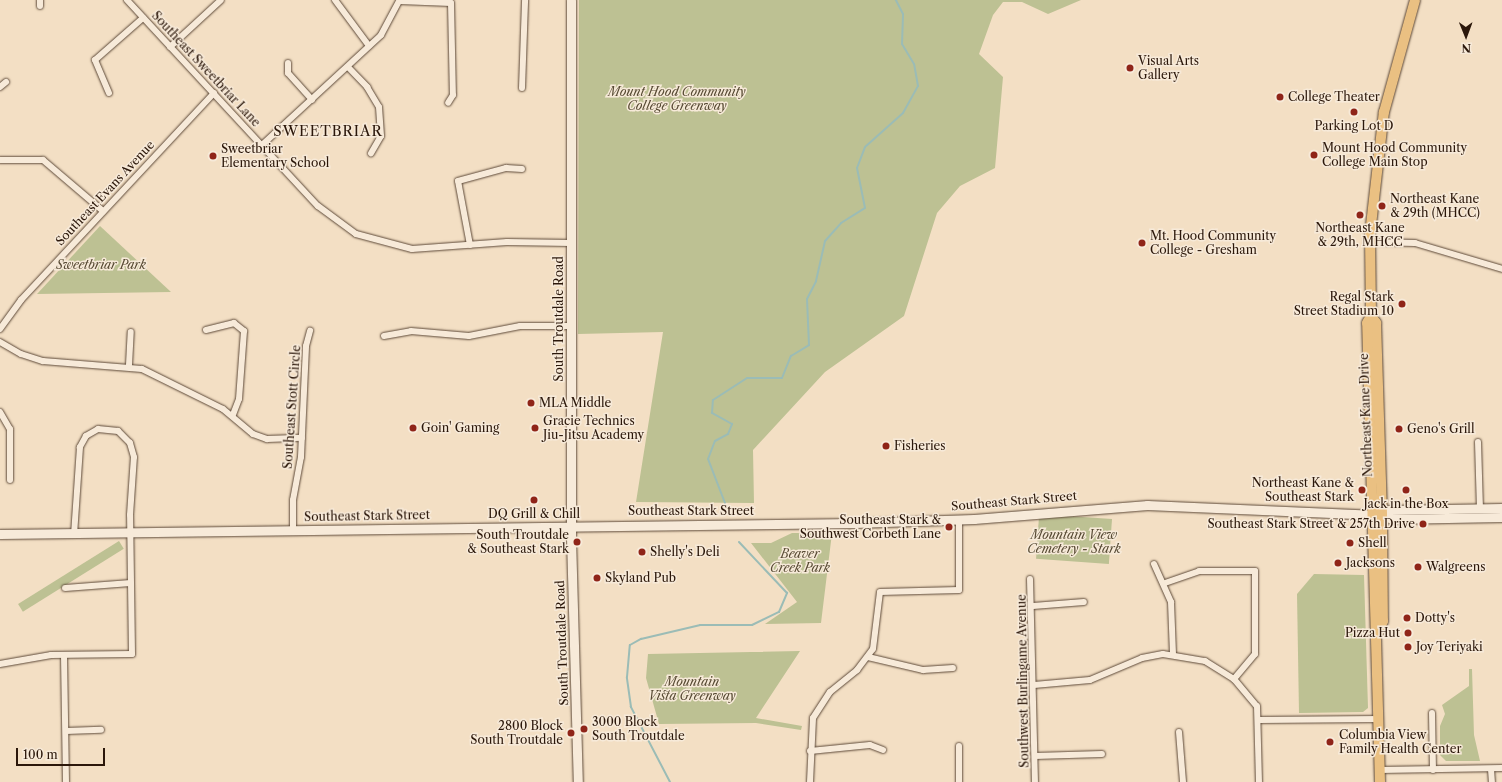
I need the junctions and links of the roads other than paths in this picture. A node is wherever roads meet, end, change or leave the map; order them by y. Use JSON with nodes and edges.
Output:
{"nodes":[{"id":1,"x":127,"y":0,"type":"edge"},
{"id":2,"x":221,"y":0,"type":"edge"},
{"id":3,"x":335,"y":0,"type":"edge"},
{"id":4,"x":400,"y":0,"type":"edge"},
{"id":5,"x":525,"y":0,"type":"edge"},
{"id":6,"x":571,"y":0,"type":"edge"},
{"id":7,"x":1415,"y":0,"type":"edge"},
{"id":8,"x":143,"y":18,"type":"junction"},
{"id":9,"x":369,"y":46,"type":"junction"},
{"id":10,"x":170,"y":47,"type":"junction"},
{"id":11,"x":288,"y":63,"type":"dead end"},
{"id":12,"x":348,"y":67,"type":"junction"},
{"id":13,"x":6,"y":82,"type":"dead end"},
{"id":14,"x":0,"y":87,"type":"edge"},
{"id":15,"x":522,"y":88,"type":"dead end"},
{"id":16,"x":109,"y":93,"type":"dead end"},
{"id":17,"x":214,"y":93,"type":"junction"},
{"id":18,"x":312,"y":100,"type":"junction"},
{"id":19,"x":448,"y":103,"type":"dead end"},
{"id":20,"x":262,"y":145,"type":"junction"},
{"id":21,"x":371,"y":153,"type":"dead end"},
{"id":22,"x":0,"y":160,"type":"edge"},
{"id":23,"x":522,"y":170,"type":"dead end"},
{"id":24,"x":103,"y":211,"type":"junction"},
{"id":25,"x":1370,"y":242,"type":"junction"},
{"id":26,"x":571,"y":243,"type":"junction"},
{"id":27,"x":470,"y":245,"type":"junction"},
{"id":28,"x":1502,"y":270,"type":"edge"},
{"id":29,"x":1371,"y":316,"type":"junction"},
{"id":30,"x":570,"y":326,"type":"junction"},
{"id":31,"x":0,"y":329,"type":"edge"},
{"id":32,"x":206,"y":330,"type":"dead end"},
{"id":33,"x":310,"y":331,"type":"dead end"},
{"id":34,"x":131,"y":332,"type":"dead end"},
{"id":35,"x":384,"y":336,"type":"dead end"},
{"id":36,"x":0,"y":342,"type":"edge"},
{"id":37,"x":1368,"y":343,"type":"junction"},
{"id":38,"x":1377,"y":355,"type":"junction"},
{"id":39,"x":129,"y":366,"type":"junction"},
{"id":40,"x":0,"y":412,"type":"edge"},
{"id":41,"x":233,"y":415,"type":"junction"},
{"id":42,"x":302,"y":438,"type":"junction"},
{"id":43,"x":1478,"y":442,"type":"dead end"},
{"id":44,"x":10,"y":480,"type":"dead end"},
{"id":45,"x":1502,"y":508,"type":"edge"},
{"id":46,"x":1480,"y":509,"type":"junction"},
{"id":47,"x":1377,"y":515,"type":"junction"},
{"id":48,"x":1502,"y":517,"type":"edge"},
{"id":49,"x":959,"y":520,"type":"junction"},
{"id":50,"x":571,"y":525,"type":"junction"},
{"id":51,"x":293,"y":531,"type":"junction"},
{"id":52,"x":130,"y":533,"type":"junction"},
{"id":53,"x":0,"y":534,"type":"edge"},
{"id":54,"x":74,"y":534,"type":"junction"},
{"id":55,"x":1154,"y":564,"type":"dead end"},
{"id":56,"x":1030,"y":579,"type":"dead end"},
{"id":57,"x":131,"y":583,"type":"junction"},
{"id":58,"x":1165,"y":583,"type":"junction"},
{"id":59,"x":65,"y":588,"type":"dead end"},
{"id":60,"x":1084,"y":602,"type":"dead end"},
{"id":61,"x":1033,"y":606,"type":"junction"},
{"id":62,"x":1173,"y":654,"type":"junction"},
{"id":63,"x":64,"y":655,"type":"junction"},
{"id":64,"x":868,"y":657,"type":"junction"},
{"id":65,"x":0,"y":663,"type":"edge"},
{"id":66,"x":953,"y":668,"type":"dead end"},
{"id":67,"x":1234,"y":679,"type":"junction"},
{"id":68,"x":1034,"y":685,"type":"junction"},
{"id":69,"x":1432,"y":713,"type":"dead end"},
{"id":70,"x":1379,"y":719,"type":"junction"},
{"id":71,"x":1259,"y":720,"type":"junction"},
{"id":72,"x":101,"y":730,"type":"dead end"},
{"id":73,"x":66,"y":731,"type":"junction"},
{"id":74,"x":1179,"y":732,"type":"dead end"},
{"id":75,"x":959,"y":746,"type":"dead end"},
{"id":76,"x":883,"y":750,"type":"dead end"},
{"id":77,"x":810,"y":751,"type":"junction"},
{"id":78,"x":1102,"y":754,"type":"dead end"},
{"id":79,"x":1035,"y":756,"type":"junction"},
{"id":80,"x":1502,"y":768,"type":"edge"},
{"id":81,"x":1491,"y":769,"type":"junction"},
{"id":82,"x":1380,"y":770,"type":"junction"},
{"id":83,"x":1433,"y":770,"type":"junction"},
{"id":84,"x":66,"y":782,"type":"edge"},
{"id":85,"x":578,"y":782,"type":"edge"},
{"id":86,"x":810,"y":782,"type":"edge"},
{"id":87,"x":959,"y":782,"type":"edge"},
{"id":88,"x":1036,"y":782,"type":"edge"},
{"id":89,"x":1182,"y":782,"type":"edge"},
{"id":90,"x":1259,"y":782,"type":"edge"},
{"id":91,"x":1380,"y":782,"type":"edge"},
{"id":92,"x":1492,"y":782,"type":"edge"}],
"edges":[{"from":1,"to":8,"type":"street","name":"Southeast Sweetbriar Lane"},
{"from":2,"to":10,"type":"street"},
{"from":3,"to":9,"type":"street"},
{"from":4,"to":9,"type":"street"},
{"from":4,"to":19,"type":"street"},
{"from":5,"to":15,"type":"street"},
{"from":6,"to":26,"type":"main road","name":"South Troutdale Road"},
{"from":7,"to":25,"type":"main road","name":"Northeast Kane Drive"},
{"from":8,"to":10,"type":"street","name":"Southeast Sweetbriar Lane"},
{"from":8,"to":16,"type":"street"},
{"from":9,"to":12,"type":"street"},
{"from":10,"to":17,"type":"street","name":"Southeast Sweetbriar Lane"},
{"from":11,"to":18,"type":"street"},
{"from":12,"to":18,"type":"street"},
{"from":12,"to":21,"type":"street"},
{"from":13,"to":14,"type":"street"},
{"from":17,"to":20,"type":"street","name":"Southeast Sweetbriar Lane"},
{"from":17,"to":24,"type":"street","name":"Southeast Evans Avenue"},
{"from":18,"to":20,"type":"street"},
{"from":20,"to":27,"type":"street","name":"Southeast Sweetbriar Lane"},
{"from":22,"to":24,"type":"street"},
{"from":23,"to":27,"type":"street"},
{"from":24,"to":31,"type":"street","name":"Southeast Evans Avenue"},
{"from":25,"to":28,"type":"street"},
{"from":25,"to":29,"type":"main road","name":"Northeast Kane Drive"},
{"from":26,"to":27,"type":"street","name":"Southeast Sweetbriar Lane"},
{"from":26,"to":30,"type":"main road","name":"South Troutdale Road"},
{"from":29,"to":37,"type":"main road","name":"Northeast Kane Drive"},
{"from":29,"to":38,"type":"main road","name":"Northeast Kane Drive"},
{"from":30,"to":35,"type":"street"},
{"from":30,"to":50,"type":"main road","name":"South Troutdale Road"},
{"from":32,"to":41,"type":"street"},
{"from":33,"to":42,"type":"street","name":"Southeast Stott Circle"},
{"from":34,"to":39,"type":"street"},
{"from":36,"to":39,"type":"street"},
{"from":37,"to":38,"type":"main road"},
{"from":37,"to":47,"type":"main road","name":"Northeast Kane Drive"},
{"from":38,"to":47,"type":"main road","name":"Northeast Kane Drive"},
{"from":39,"to":41,"type":"street"},
{"from":40,"to":44,"type":"street"},
{"from":41,"to":42,"type":"street"},
{"from":42,"to":51,"type":"street","name":"Southeast Stott Circle"},
{"from":43,"to":46,"type":"street"},
{"from":45,"to":46,"type":"main road","name":"Southeast Stark Street"},
{"from":46,"to":47,"type":"main road","name":"Southeast Stark Street"},
{"from":47,"to":48,"type":"main road","name":"Southeast Stark Street"},
{"from":47,"to":49,"type":"main road","name":"Southeast Stark Street"},
{"from":47,"to":70,"type":"main road"},
{"from":49,"to":50,"type":"main road","name":"Southeast Stark Street"},
{"from":49,"to":64,"type":"street"},
{"from":50,"to":51,"type":"main road","name":"Southeast Stark Street"},
{"from":50,"to":85,"type":"main road","name":"South Troutdale Road"},
{"from":51,"to":52,"type":"main road","name":"Southeast Stark Street"},
{"from":52,"to":54,"type":"main road","name":"Southeast Stark Street"},
{"from":52,"to":54,"type":"street"},
{"from":52,"to":57,"type":"street"},
{"from":53,"to":54,"type":"main road","name":"Southeast Stark Street"},
{"from":55,"to":58,"type":"street"},
{"from":56,"to":61,"type":"street","name":"Southwest Burlingame Avenue"},
{"from":57,"to":59,"type":"street"},
{"from":57,"to":63,"type":"street"},
{"from":58,"to":62,"type":"street"},
{"from":58,"to":67,"type":"street"},
{"from":60,"to":61,"type":"street"},
{"from":61,"to":68,"type":"street","name":"Southwest Burlingame Avenue"},
{"from":62,"to":67,"type":"street"},
{"from":62,"to":68,"type":"street"},
{"from":63,"to":65,"type":"street"},
{"from":63,"to":73,"type":"street"},
{"from":64,"to":66,"type":"street"},
{"from":64,"to":77,"type":"street"},
{"from":67,"to":71,"type":"street"},
{"from":68,"to":79,"type":"street","name":"Southwest Burlingame Avenue"},
{"from":69,"to":83,"type":"street"},
{"from":70,"to":71,"type":"street"},
{"from":70,"to":82,"type":"main road"},
{"from":71,"to":90,"type":"street"},
{"from":72,"to":73,"type":"street"},
{"from":73,"to":84,"type":"street"},
{"from":74,"to":89,"type":"street"},
{"from":75,"to":87,"type":"street"},
{"from":76,"to":77,"type":"street"},
{"from":77,"to":86,"type":"street"},
{"from":78,"to":79,"type":"street"},
{"from":79,"to":88,"type":"street","name":"Southwest Burlingame Avenue"},
{"from":80,"to":81,"type":"street"},
{"from":81,"to":83,"type":"street"},
{"from":81,"to":92,"type":"street"},
{"from":82,"to":83,"type":"street"},
{"from":82,"to":91,"type":"main road"}]}
